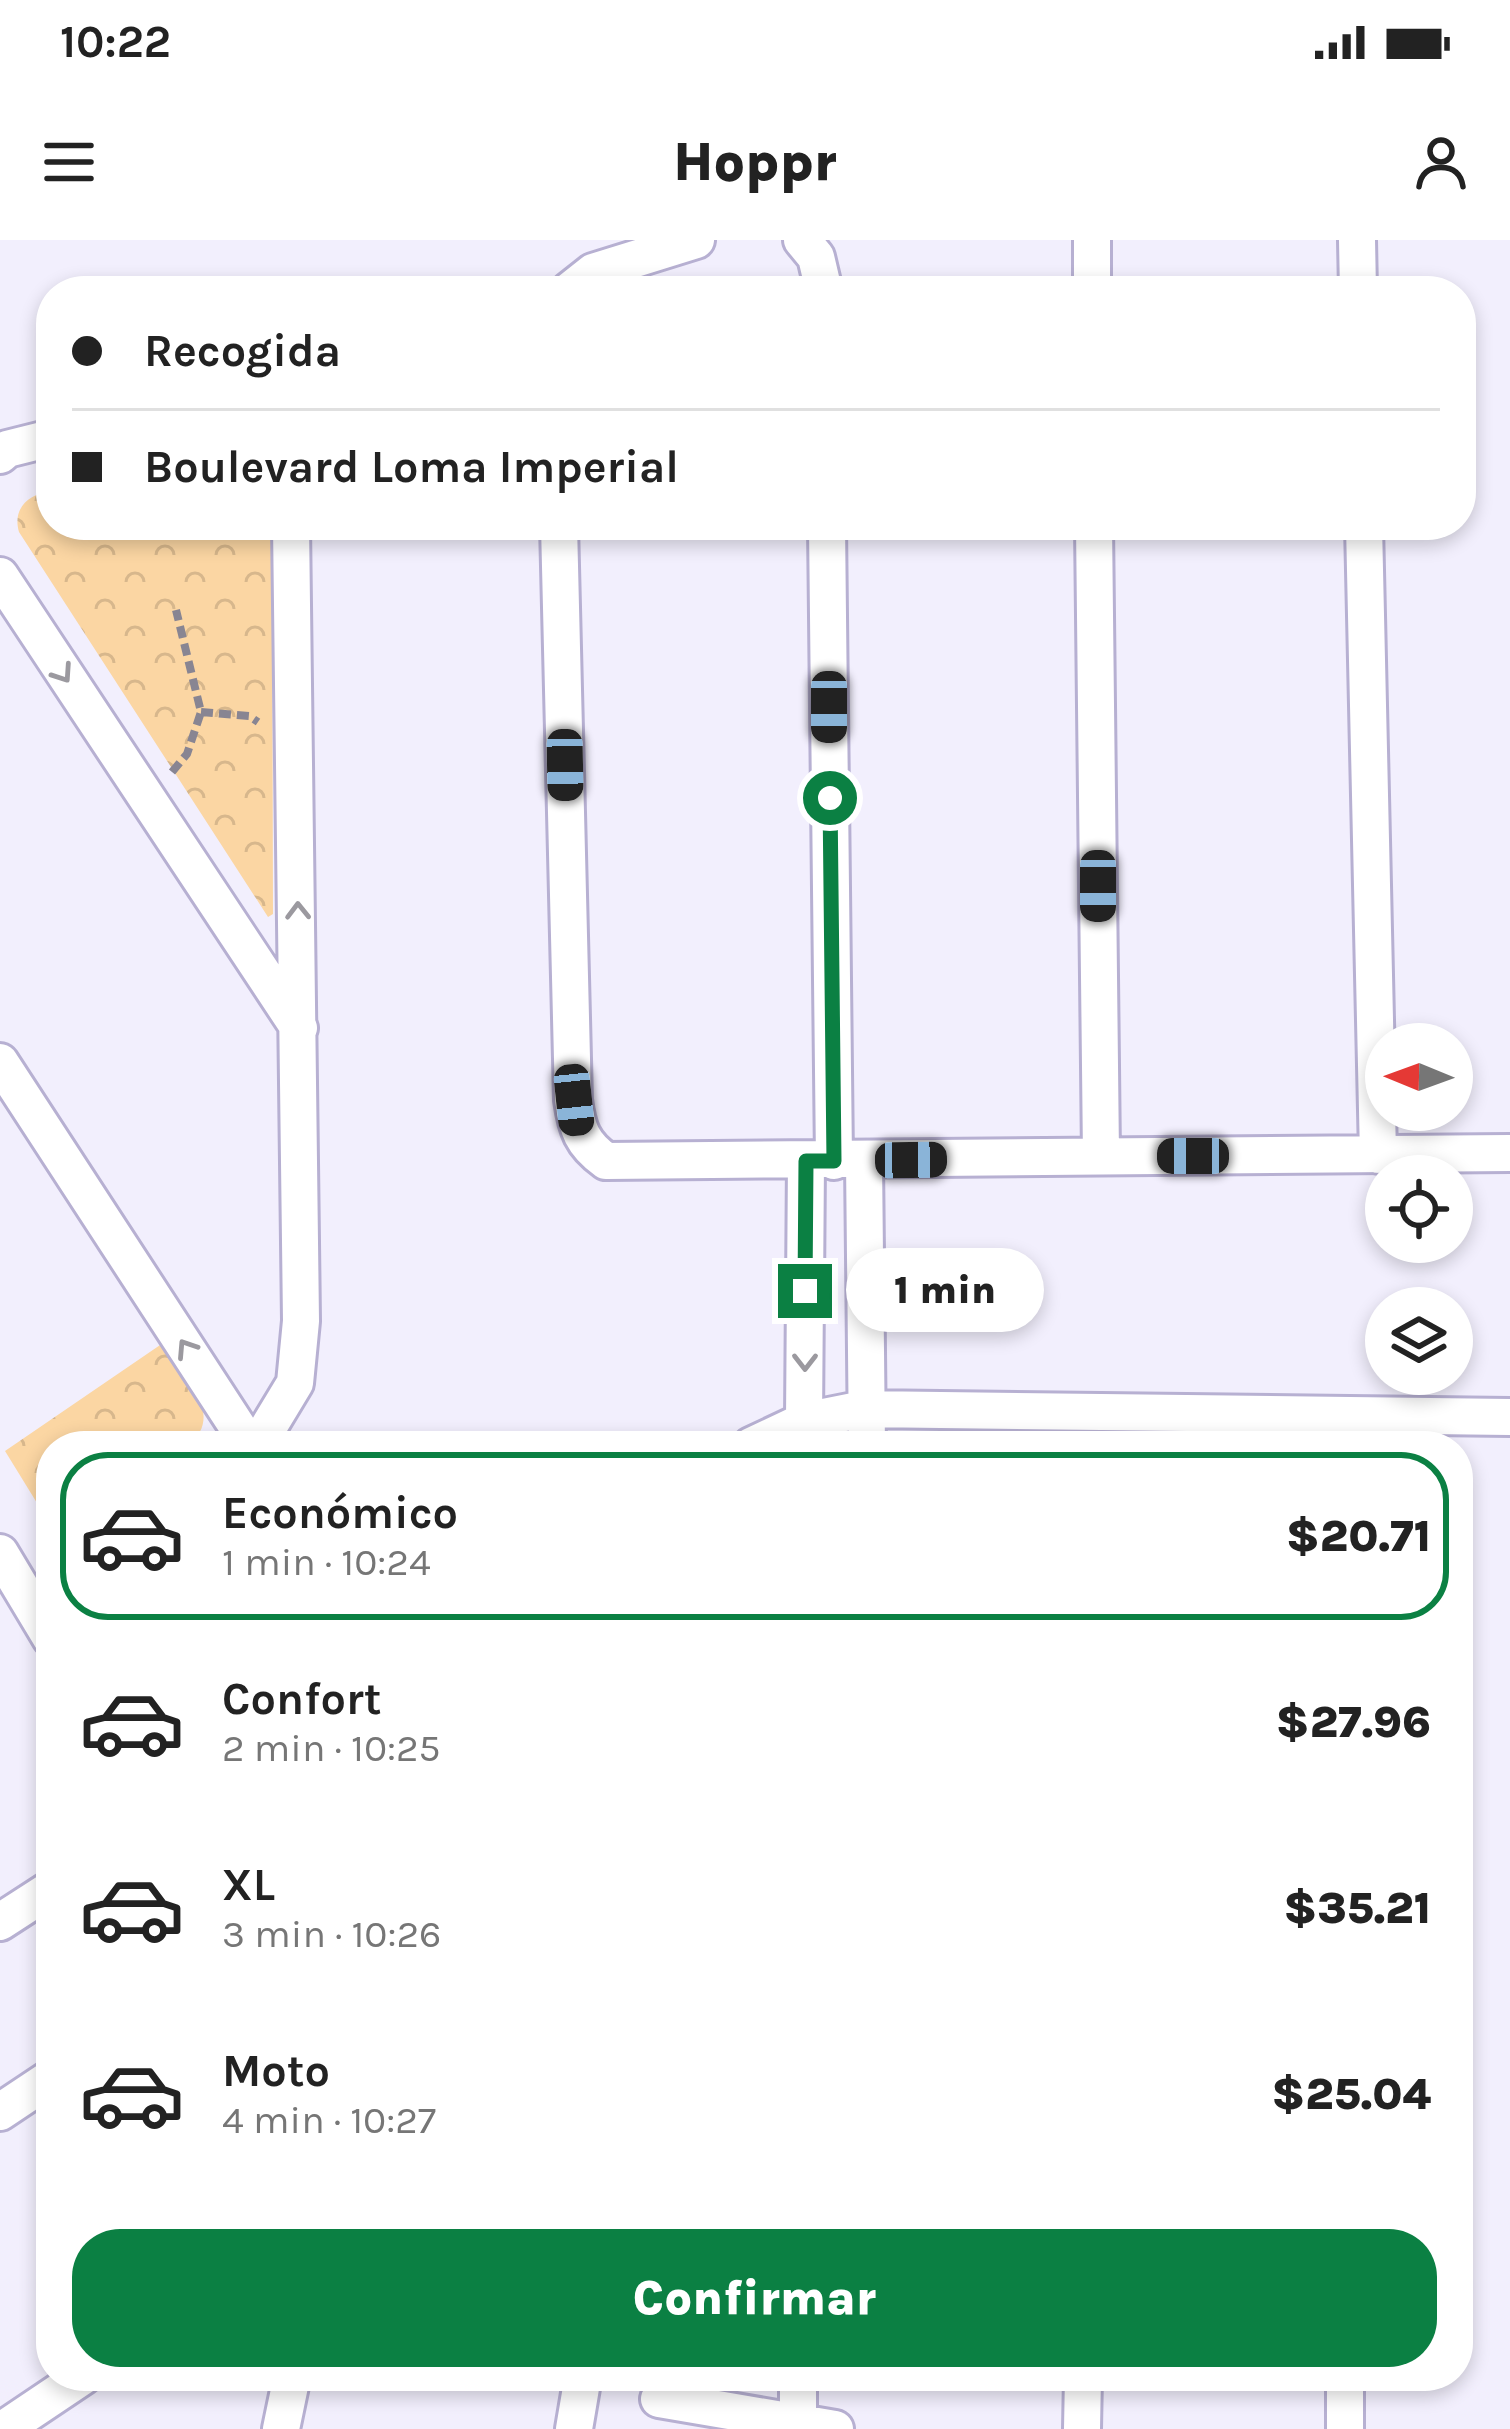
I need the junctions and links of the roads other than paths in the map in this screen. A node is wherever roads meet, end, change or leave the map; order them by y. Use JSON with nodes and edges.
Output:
{"nodes":[{"id":1,"x":696,"y":240,"type":"edge"},
{"id":2,"x":802,"y":240,"type":"edge"},
{"id":3,"x":1092,"y":240,"type":"edge"},
{"id":4,"x":1357,"y":240,"type":"edge"},
{"id":5,"x":588,"y":276,"type":"edge"},
{"id":6,"x":820,"y":276,"type":"edge"},
{"id":7,"x":1092,"y":276,"type":"edge"},
{"id":8,"x":1358,"y":276,"type":"edge"},
{"id":9,"x":36,"y":442,"type":"edge"},
{"id":10,"x":0,"y":455,"type":"edge"},
{"id":11,"x":291,"y":540,"type":"edge"},
{"id":12,"x":559,"y":540,"type":"edge"},
{"id":13,"x":827,"y":540,"type":"edge"},
{"id":14,"x":1094,"y":540,"type":"edge"},
{"id":15,"x":1364,"y":540,"type":"edge"},
{"id":16,"x":0,"y":576,"type":"edge"},
{"id":17,"x":299,"y":1028,"type":"junction"},
{"id":18,"x":0,"y":1062,"type":"edge"},
{"id":19,"x":1510,"y":1153,"type":"edge"},
{"id":20,"x":1365,"y":1155,"type":"edge"},
{"id":21,"x":1378,"y":1155,"type":"joint"},
{"id":22,"x":1101,"y":1156,"type":"junction"},
{"id":23,"x":835,"y":1161,"type":"junction"},
{"id":24,"x":864,"y":1409,"type":"junction"},
{"id":25,"x":1510,"y":1417,"type":"edge"},
{"id":26,"x":805,"y":1421,"type":"junction"},
{"id":27,"x":1100,"y":1429,"type":"edge"},
{"id":28,"x":1356,"y":1430,"type":"edge"},
{"id":29,"x":244,"y":1431,"type":"edge"},
{"id":30,"x":264,"y":1431,"type":"edge"},
{"id":31,"x":783,"y":1431,"type":"edge"},
{"id":32,"x":866,"y":1431,"type":"edge"},
{"id":33,"x":0,"y":1553,"type":"edge"},
{"id":34,"x":36,"y":1578,"type":"edge"},
{"id":35,"x":36,"y":1899,"type":"edge"},
{"id":36,"x":0,"y":1922,"type":"edge"},
{"id":37,"x":36,"y":2088,"type":"edge"},
{"id":38,"x":0,"y":2112,"type":"edge"},
{"id":39,"x":65,"y":2391,"type":"edge"},
{"id":40,"x":289,"y":2391,"type":"edge"},
{"id":41,"x":580,"y":2391,"type":"edge"},
{"id":42,"x":798,"y":2391,"type":"edge"},
{"id":43,"x":1083,"y":2391,"type":"edge"},
{"id":44,"x":1345,"y":2391,"type":"edge"},
{"id":45,"x":659,"y":2399,"type":"dead end"},
{"id":46,"x":798,"y":2422,"type":"junction"},
{"id":47,"x":26,"y":2423,"type":"edge"},
{"id":48,"x":281,"y":2429,"type":"edge"},
{"id":49,"x":574,"y":2429,"type":"edge"},
{"id":50,"x":835,"y":2429,"type":"edge"},
{"id":51,"x":1082,"y":2429,"type":"edge"},
{"id":52,"x":1345,"y":2429,"type":"edge"}],
"edges":[{"from":1,"to":5,"type":"street"},
{"from":2,"to":6,"type":"street"},
{"from":3,"to":7,"type":"street"},
{"from":4,"to":8,"type":"street"},
{"from":9,"to":10,"type":"street"},
{"from":17,"to":11,"type":"street","one_way":true},
{"from":12,"to":23,"type":"street"},
{"from":13,"to":23,"type":"street"},
{"from":14,"to":22,"type":"street"},
{"from":15,"to":21,"type":"street"},
{"from":16,"to":17,"type":"street","one_way":true},
{"from":17,"to":30,"type":"street"},
{"from":29,"to":18,"type":"street","one_way":true},
{"from":19,"to":21,"type":"street"},
{"from":20,"to":22,"type":"street"},
{"from":22,"to":23,"type":"street"},
{"from":23,"to":24,"type":"street"},
{"from":23,"to":26,"type":"street","one_way":true},
{"from":24,"to":26,"type":"street"},
{"from":24,"to":27,"type":"street"},
{"from":24,"to":32,"type":"street"},
{"from":25,"to":28,"type":"street"},
{"from":26,"to":31,"type":"street"},
{"from":27,"to":28,"type":"street"},
{"from":33,"to":34,"type":"street"},
{"from":35,"to":36,"type":"street"},
{"from":37,"to":38,"type":"street"},
{"from":39,"to":47,"type":"street"},
{"from":40,"to":48,"type":"street"},
{"from":41,"to":49,"type":"street"},
{"from":42,"to":46,"type":"street"},
{"from":43,"to":51,"type":"street"},
{"from":44,"to":52,"type":"street"},
{"from":45,"to":46,"type":"street"},
{"from":46,"to":50,"type":"street"}]}
